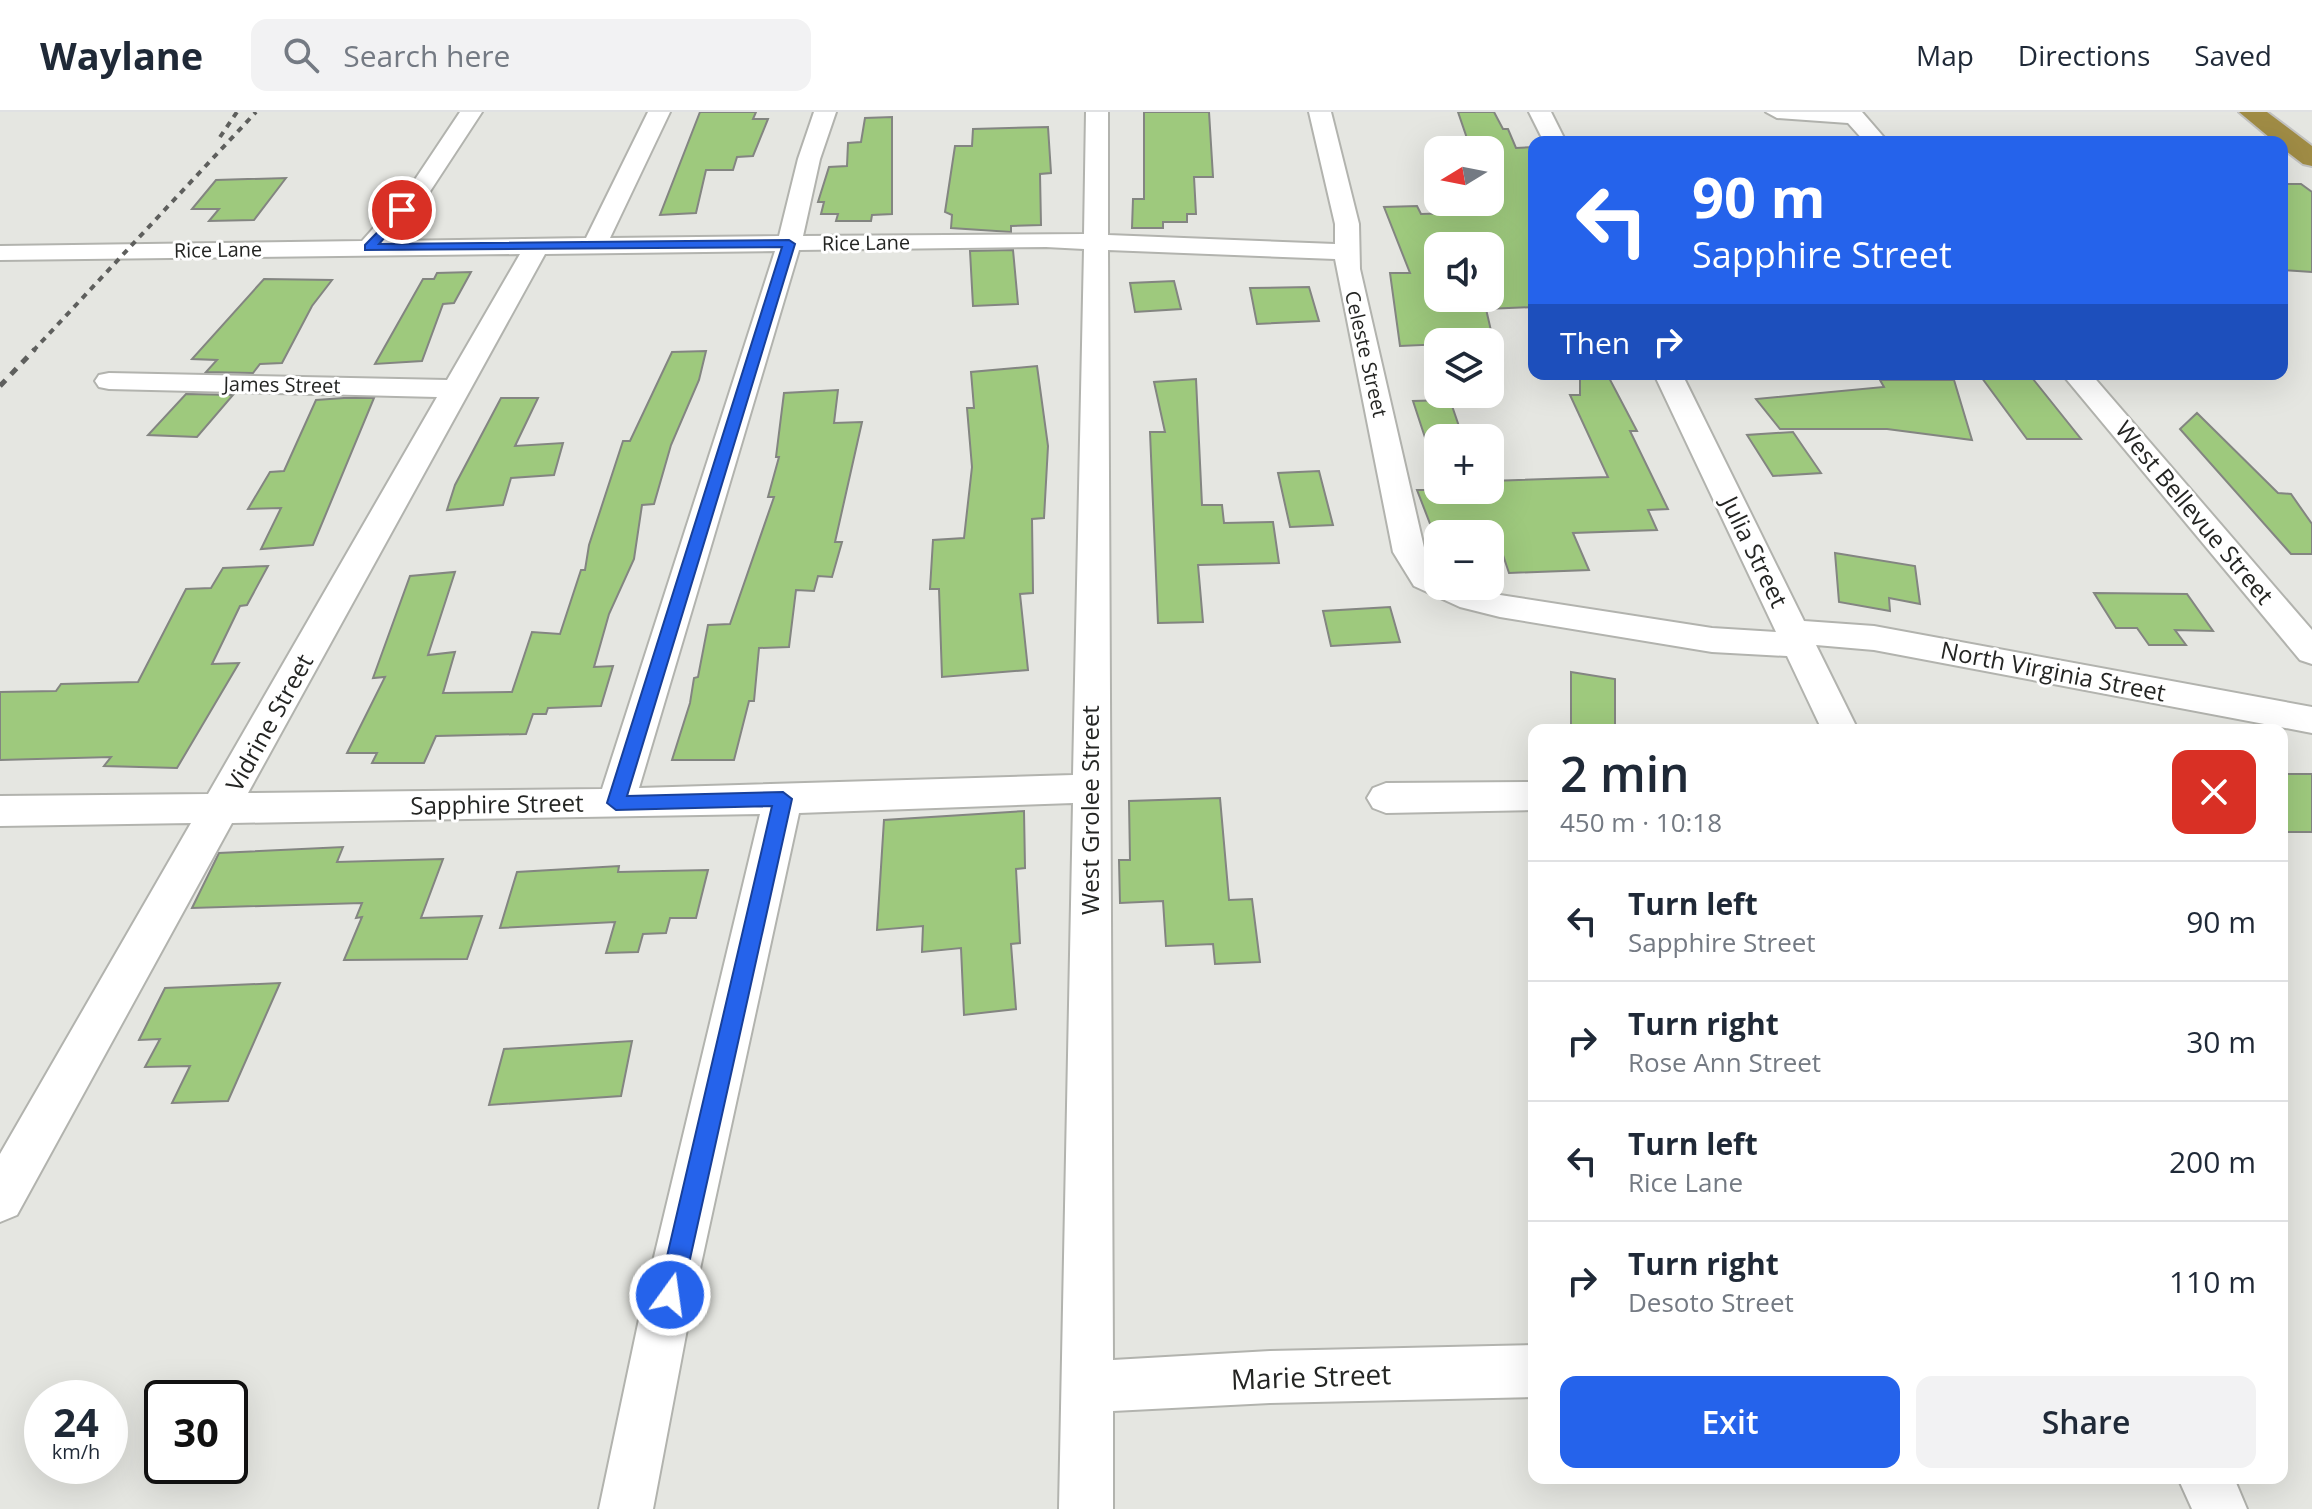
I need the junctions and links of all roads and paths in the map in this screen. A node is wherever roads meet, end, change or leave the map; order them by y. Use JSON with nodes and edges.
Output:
{"nodes":[{"id":1,"x":471,"y":112,"type":"edge"},
{"id":2,"x":659,"y":112,"type":"edge"},
{"id":3,"x":825,"y":112,"type":"edge"},
{"id":4,"x":1097,"y":112,"type":"edge"},
{"id":5,"x":1320,"y":112,"type":"edge"},
{"id":6,"x":1540,"y":112,"type":"edge"},
{"id":7,"x":1777,"y":112,"type":"edge"},
{"id":8,"x":2251,"y":112,"type":"edge"},
{"id":9,"x":1852,"y":115,"type":"edge"},
{"id":10,"x":1552,"y":136,"type":"edge"},
{"id":11,"x":1871,"y":136,"type":"edge"},
{"id":12,"x":2283,"y":136,"type":"edge"},
{"id":13,"x":2288,"y":140,"type":"edge"},
{"id":14,"x":2312,"y":158,"type":"edge"},
{"id":15,"x":1097,"y":241,"type":"junction"},
{"id":16,"x":789,"y":244,"type":"junction"},
{"id":17,"x":594,"y":246,"type":"junction"},
{"id":18,"x":536,"y":247,"type":"junction"},
{"id":19,"x":369,"y":248,"type":"junction"},
{"id":20,"x":1347,"y":252,"type":"junction"},
{"id":21,"x":0,"y":253,"type":"edge"},
{"id":22,"x":1671,"y":380,"type":"edge"},
{"id":23,"x":2081,"y":380,"type":"edge"},
{"id":24,"x":109,"y":381,"type":"dead end"},
{"id":25,"x":454,"y":389,"type":"junction"},
{"id":26,"x":1424,"y":576,"type":"edge"},
{"id":27,"x":1476,"y":600,"type":"edge"},
{"id":28,"x":1795,"y":639,"type":"junction"},
{"id":29,"x":2312,"y":652,"type":"edge"},
{"id":30,"x":2312,"y":720,"type":"edge"},
{"id":31,"x":1837,"y":724,"type":"edge"},
{"id":32,"x":1091,"y":788,"type":"junction"},
{"id":33,"x":1528,"y":796,"type":"edge"},
{"id":34,"x":1386,"y":798,"type":"dead end"},
{"id":35,"x":783,"y":799,"type":"junction"},
{"id":36,"x":616,"y":803,"type":"junction"},
{"id":37,"x":223,"y":808,"type":"junction"},
{"id":38,"x":0,"y":811,"type":"edge"},
{"id":39,"x":0,"y":1199,"type":"edge"},
{"id":40,"x":1528,"y":1371,"type":"edge"},
{"id":41,"x":1087,"y":1387,"type":"junction"},
{"id":42,"x":2208,"y":1484,"type":"edge"},
{"id":43,"x":626,"y":1509,"type":"edge"},
{"id":44,"x":1086,"y":1509,"type":"edge"},
{"id":45,"x":2220,"y":1509,"type":"edge"}],
"edges":[{"from":1,"to":19,"type":"street"},
{"from":2,"to":17,"type":"street"},
{"from":3,"to":16,"type":"street"},
{"from":4,"to":15,"type":"street","name":"West Grolee Street"},
{"from":5,"to":20,"type":"street","name":"Celeste Street"},
{"from":6,"to":10,"type":"street"},
{"from":7,"to":9,"type":"street"},
{"from":8,"to":12,"type":"highway"},
{"from":9,"to":11,"type":"street"},
{"from":13,"to":14,"type":"highway"},
{"from":15,"to":16,"type":"street","name":"Rice Lane"},
{"from":15,"to":20,"type":"street","name":"Rice Lane"},
{"from":15,"to":32,"type":"street","name":"West Grolee Street"},
{"from":16,"to":17,"type":"street","name":"Rice Lane"},
{"from":16,"to":36,"type":"street"},
{"from":17,"to":18,"type":"street","name":"Rice Lane"},
{"from":18,"to":19,"type":"street","name":"Rice Lane"},
{"from":18,"to":25,"type":"street","name":"Vidrine Street"},
{"from":19,"to":21,"type":"street","name":"Rice Lane"},
{"from":20,"to":26,"type":"street","name":"Celeste Street"},
{"from":22,"to":28,"type":"street","name":"Julia Street"},
{"from":23,"to":29,"type":"street","name":"West Bellevue Street"},
{"from":24,"to":25,"type":"street","name":"James Street"},
{"from":25,"to":37,"type":"street","name":"Vidrine Street"},
{"from":27,"to":28,"type":"street","name":"Celeste Street"},
{"from":28,"to":30,"type":"street","name":"North Virginia Street"},
{"from":28,"to":31,"type":"street","name":"Julia Street"},
{"from":32,"to":35,"type":"street","name":"Sapphire Street"},
{"from":32,"to":41,"type":"street","name":"West Grolee Street"},
{"from":33,"to":34,"type":"street"},
{"from":35,"to":36,"type":"street","name":"Sapphire Street"},
{"from":35,"to":43,"type":"street"},
{"from":36,"to":37,"type":"street","name":"Sapphire Street"},
{"from":37,"to":38,"type":"street","name":"Sapphire Street"},
{"from":37,"to":39,"type":"street","name":"Vidrine Street"},
{"from":40,"to":41,"type":"street","name":"Marie Street"},
{"from":41,"to":44,"type":"street","name":"West Grolee Street"},
{"from":42,"to":45,"type":"street"}]}
